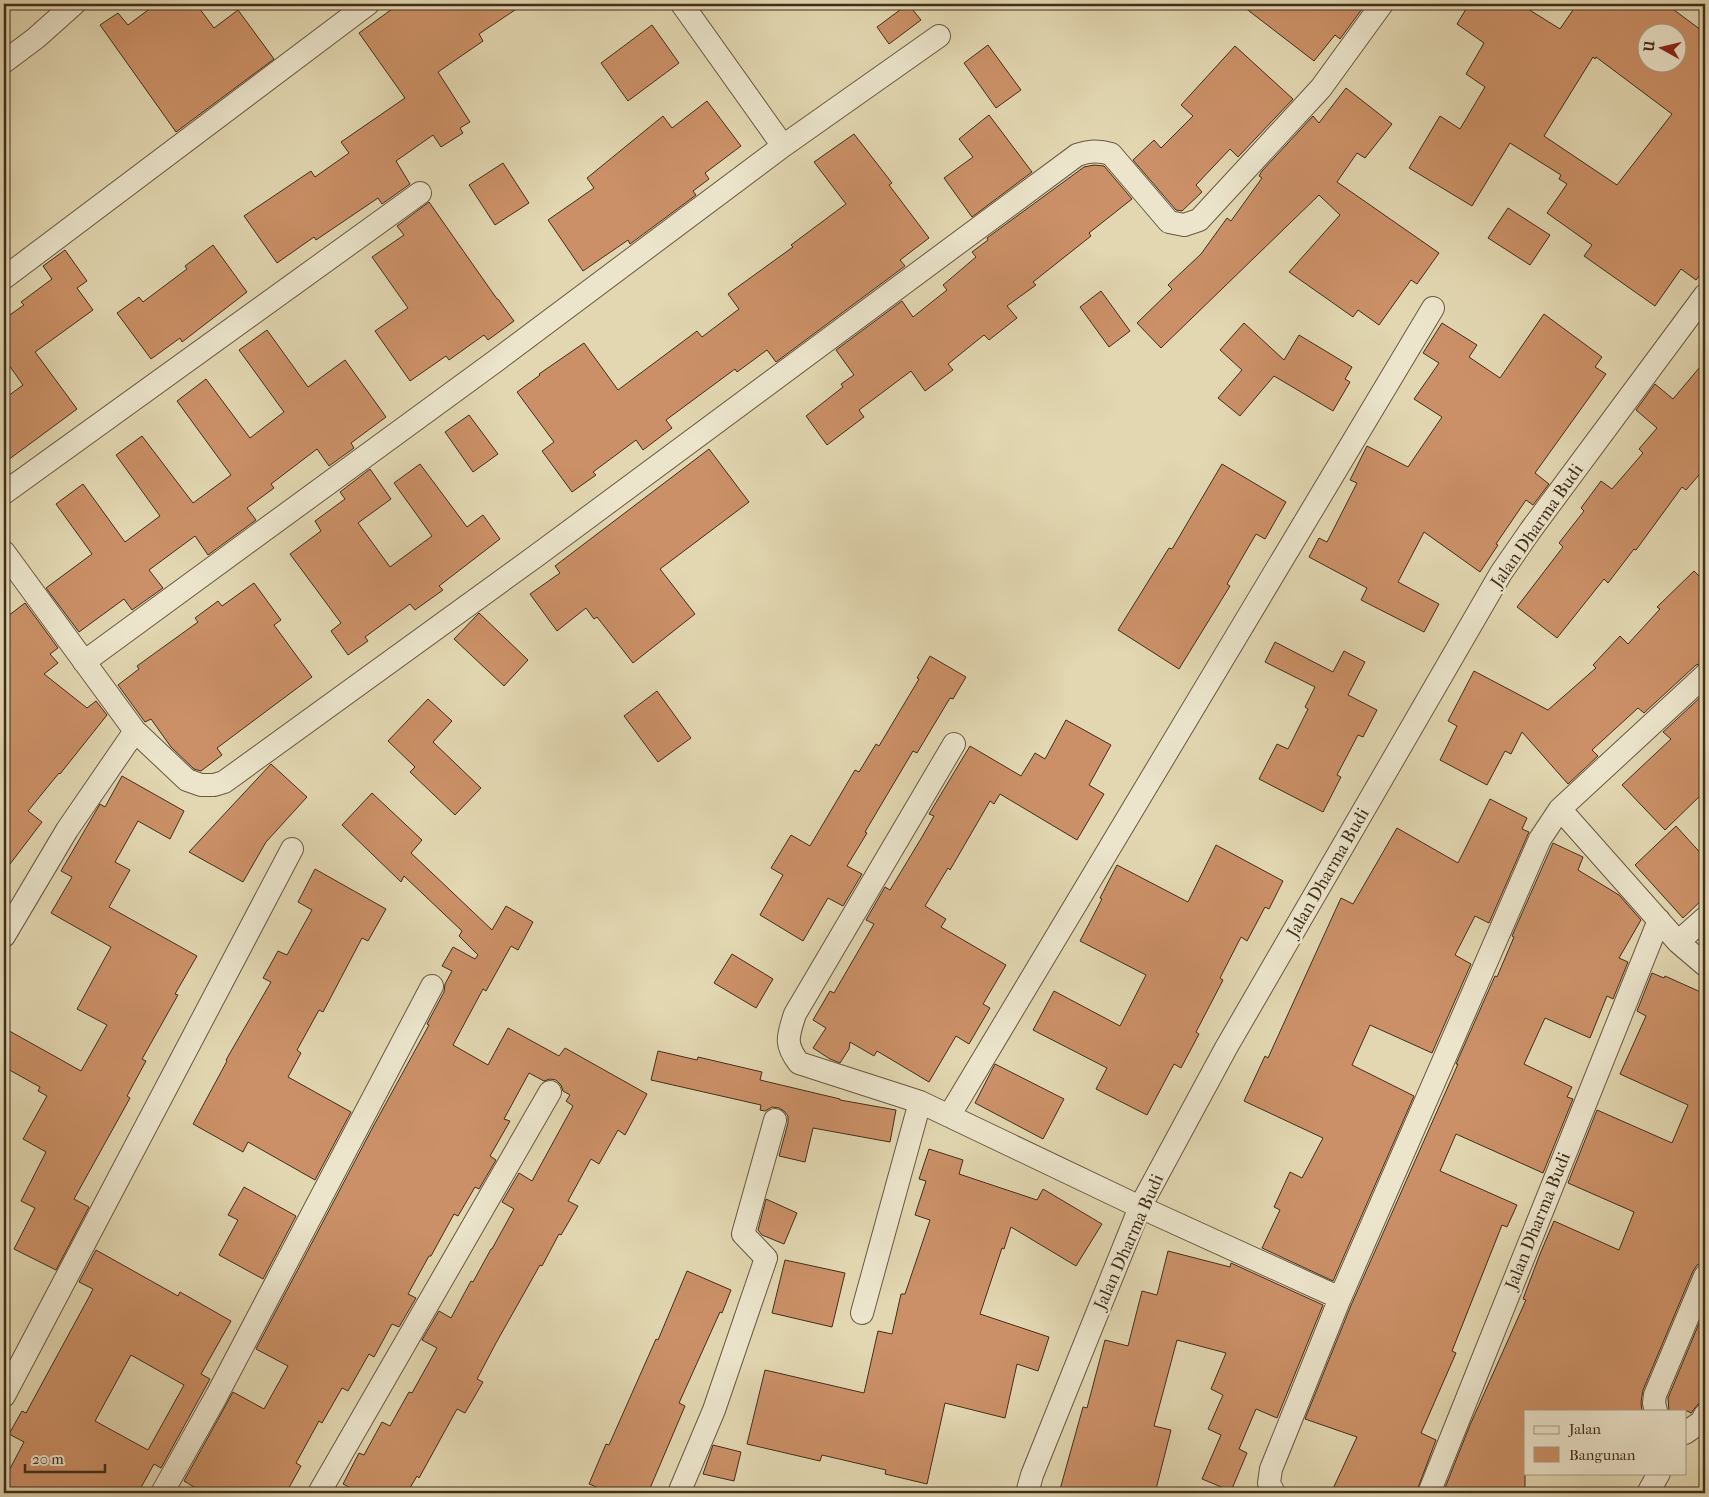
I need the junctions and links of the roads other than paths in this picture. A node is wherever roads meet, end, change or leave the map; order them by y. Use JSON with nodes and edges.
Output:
{"nodes":[{"id":1,"x":74,"y":4,"type":"edge"},
{"id":2,"x":368,"y":4,"type":"edge"},
{"id":3,"x":682,"y":4,"type":"edge"},
{"id":4,"x":1382,"y":4,"type":"edge"},
{"id":5,"x":939,"y":36,"type":"dead end"},
{"id":6,"x":4,"y":62,"type":"edge"},
{"id":7,"x":783,"y":146,"type":"junction"},
{"id":8,"x":420,"y":193,"type":"dead end"},
{"id":9,"x":4,"y":278,"type":"edge"},
{"id":10,"x":1705,"y":295,"type":"edge"},
{"id":11,"x":1433,"y":308,"type":"dead end"},
{"id":12,"x":4,"y":493,"type":"edge"},
{"id":13,"x":4,"y":552,"type":"edge"},
{"id":14,"x":84,"y":662,"type":"junction"},
{"id":15,"x":1705,"y":675,"type":"edge"},
{"id":16,"x":136,"y":731,"type":"junction"},
{"id":17,"x":954,"y":744,"type":"dead end"},
{"id":18,"x":1560,"y":809,"type":"junction"},
{"id":19,"x":292,"y":849,"type":"dead end"},
{"id":20,"x":1705,"y":918,"type":"edge"},
{"id":21,"x":1659,"y":920,"type":"junction"},
{"id":22,"x":4,"y":936,"type":"edge"},
{"id":23,"x":1678,"y":942,"type":"junction"},
{"id":24,"x":1705,"y":965,"type":"edge"},
{"id":25,"x":432,"y":986,"type":"dead end"},
{"id":26,"x":550,"y":1092,"type":"dead end"},
{"id":27,"x":920,"y":1102,"type":"junction"},
{"id":28,"x":949,"y":1116,"type":"junction"},
{"id":29,"x":775,"y":1120,"type":"dead end"},
{"id":30,"x":1140,"y":1207,"type":"junction"},
{"id":31,"x":1705,"y":1276,"type":"edge"},
{"id":32,"x":1340,"y":1298,"type":"junction"},
{"id":33,"x":862,"y":1313,"type":"dead end"},
{"id":34,"x":4,"y":1396,"type":"edge"},
{"id":35,"x":1656,"y":1410,"type":"edge"},
{"id":36,"x":1705,"y":1415,"type":"edge"},
{"id":37,"x":1686,"y":1432,"type":"edge"},
{"id":38,"x":1658,"y":1474,"type":"edge"},
{"id":39,"x":162,"y":1493,"type":"edge"},
{"id":40,"x":319,"y":1493,"type":"edge"},
{"id":41,"x":678,"y":1493,"type":"edge"},
{"id":42,"x":1027,"y":1493,"type":"edge"},
{"id":43,"x":1274,"y":1493,"type":"edge"},
{"id":44,"x":1429,"y":1493,"type":"edge"},
{"id":45,"x":1648,"y":1493,"type":"edge"}],
"edges":[{"from":1,"to":6,"type":"street"},
{"from":2,"to":9,"type":"street"},
{"from":3,"to":7,"type":"street"},
{"from":4,"to":16,"type":"street"},
{"from":5,"to":7,"type":"street"},
{"from":7,"to":14,"type":"street"},
{"from":8,"to":12,"type":"street"},
{"from":10,"to":30,"type":"street","name":"Jalan Dharma Budi"},
{"from":11,"to":28,"type":"street"},
{"from":13,"to":14,"type":"street"},
{"from":14,"to":16,"type":"street"},
{"from":15,"to":18,"type":"street"},
{"from":16,"to":22,"type":"street"},
{"from":17,"to":27,"type":"street"},
{"from":18,"to":21,"type":"street"},
{"from":18,"to":32,"type":"street"},
{"from":19,"to":34,"type":"street"},
{"from":20,"to":23,"type":"street"},
{"from":21,"to":23,"type":"street"},
{"from":21,"to":44,"type":"street","name":"Jalan Dharma Budi"},
{"from":23,"to":24,"type":"street"},
{"from":25,"to":39,"type":"street"},
{"from":26,"to":40,"type":"street"},
{"from":27,"to":28,"type":"street"},
{"from":27,"to":33,"type":"street"},
{"from":28,"to":30,"type":"street"},
{"from":29,"to":41,"type":"street"},
{"from":30,"to":32,"type":"street"},
{"from":30,"to":42,"type":"street","name":"Jalan Dharma Budi"},
{"from":31,"to":35,"type":"street"},
{"from":32,"to":43,"type":"street"},
{"from":36,"to":37,"type":"street"},
{"from":38,"to":45,"type":"street"}]}
